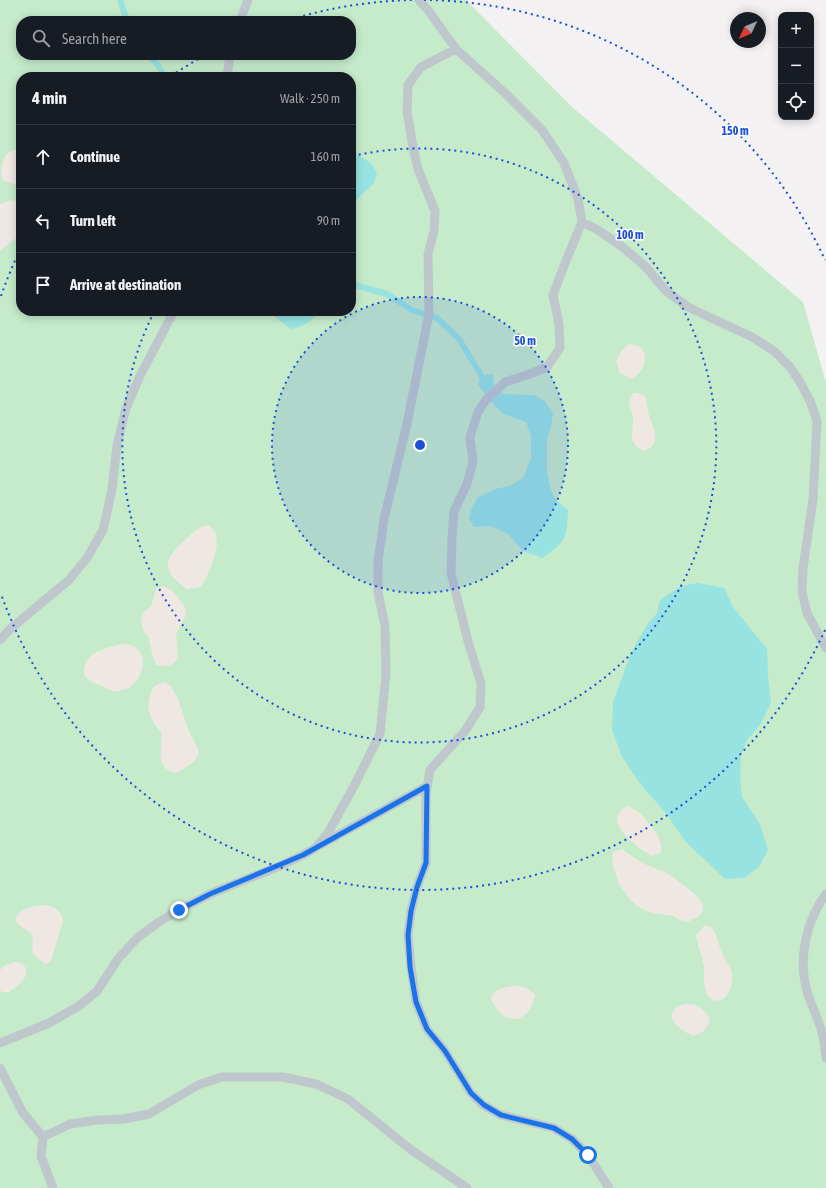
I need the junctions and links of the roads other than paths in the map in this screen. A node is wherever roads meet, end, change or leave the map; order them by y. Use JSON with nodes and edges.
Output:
{"nodes":[{"id":1,"x":248,"y":0,"type":"edge"},
{"id":2,"x":419,"y":0,"type":"edge"},
{"id":3,"x":242,"y":16,"type":"edge"},
{"id":4,"x":456,"y":49,"type":"junction"},
{"id":5,"x":229,"y":60,"type":"edge"},
{"id":6,"x":228,"y":72,"type":"edge"},
{"id":7,"x":582,"y":222,"type":"junction"},
{"id":8,"x":171,"y":316,"type":"edge"},
{"id":9,"x":0,"y":640,"type":"edge"},
{"id":10,"x":826,"y":648,"type":"edge"},
{"id":11,"x":427,"y":786,"type":"junction"},
{"id":12,"x":315,"y":848,"type":"junction"},
{"id":13,"x":826,"y":894,"type":"edge"},
{"id":14,"x":0,"y":1043,"type":"edge"},
{"id":15,"x":826,"y":1058,"type":"edge"},
{"id":16,"x":0,"y":1068,"type":"edge"},
{"id":17,"x":43,"y":1137,"type":"junction"},
{"id":18,"x":53,"y":1188,"type":"edge"},
{"id":19,"x":467,"y":1188,"type":"edge"},
{"id":20,"x":608,"y":1188,"type":"edge"}],
"edges":[{"from":1,"to":3,"type":"lane"},
{"from":2,"to":4,"type":"lane"},
{"from":4,"to":7,"type":"lane"},
{"from":4,"to":12,"type":"lane"},
{"from":5,"to":6,"type":"lane"},
{"from":7,"to":10,"type":"lane"},
{"from":7,"to":11,"type":"lane"},
{"from":8,"to":9,"type":"lane"},
{"from":11,"to":12,"type":"lane"},
{"from":11,"to":20,"type":"lane"},
{"from":12,"to":14,"type":"lane"},
{"from":13,"to":15,"type":"lane"},
{"from":16,"to":17,"type":"lane"},
{"from":17,"to":18,"type":"lane"},
{"from":17,"to":19,"type":"lane"}]}
